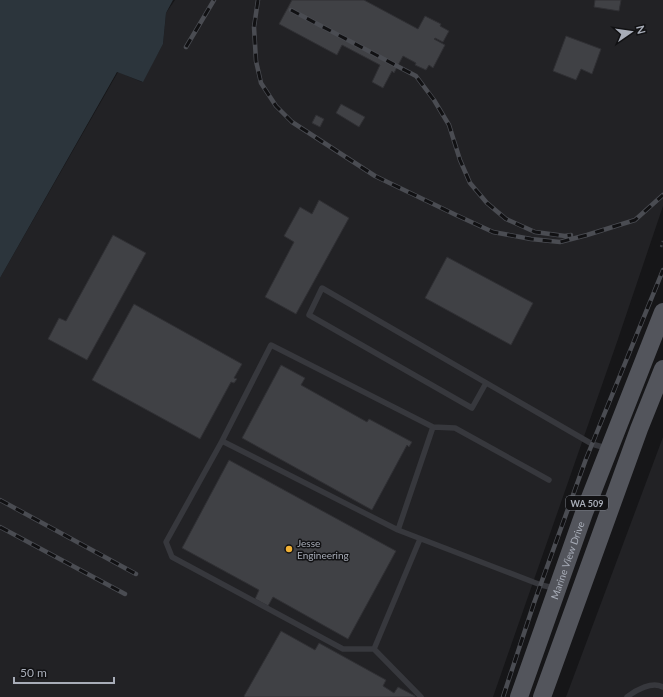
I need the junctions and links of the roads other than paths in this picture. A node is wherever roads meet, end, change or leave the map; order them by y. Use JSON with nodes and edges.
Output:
{"nodes":[{"id":1,"x":663,"y":312,"type":"edge"},
{"id":2,"x":663,"y":369,"type":"edge"},
{"id":3,"x":486,"y":383,"type":"junction"},
{"id":4,"x":433,"y":428,"type":"junction"},
{"id":5,"x":222,"y":441,"type":"junction"},
{"id":6,"x":609,"y":448,"type":"junction"},
{"id":7,"x":549,"y":480,"type":"dead end"},
{"id":8,"x":398,"y":530,"type":"junction"},
{"id":9,"x":420,"y":539,"type":"junction"},
{"id":10,"x":556,"y":589,"type":"junction"},
{"id":11,"x":374,"y":649,"type":"junction"},
{"id":12,"x":663,"y":686,"type":"edge"},
{"id":13,"x":421,"y":697,"type":"edge"},
{"id":14,"x":518,"y":697,"type":"edge"},
{"id":15,"x":542,"y":697,"type":"edge"},
{"id":16,"x":627,"y":697,"type":"edge"}],
"edges":[{"from":1,"to":6,"type":"main road","name":"Marine View Drive","number":"WA 509"},
{"from":2,"to":15,"type":"main road","number":"WA 509"},
{"from":3,"to":3,"type":"lane"},
{"from":3,"to":6,"type":"lane"},
{"from":4,"to":5,"type":"lane"},
{"from":4,"to":7,"type":"lane"},
{"from":4,"to":8,"type":"lane"},
{"from":5,"to":8,"type":"lane"},
{"from":5,"to":11,"type":"lane"},
{"from":6,"to":10,"type":"main road","name":"Marine View Drive","number":"WA 509"},
{"from":8,"to":9,"type":"lane"},
{"from":9,"to":10,"type":"lane"},
{"from":9,"to":11,"type":"lane"},
{"from":10,"to":14,"type":"main road","name":"Marine View Drive","number":"WA 509"},
{"from":11,"to":13,"type":"lane"},
{"from":12,"to":16,"type":"lane"}]}
